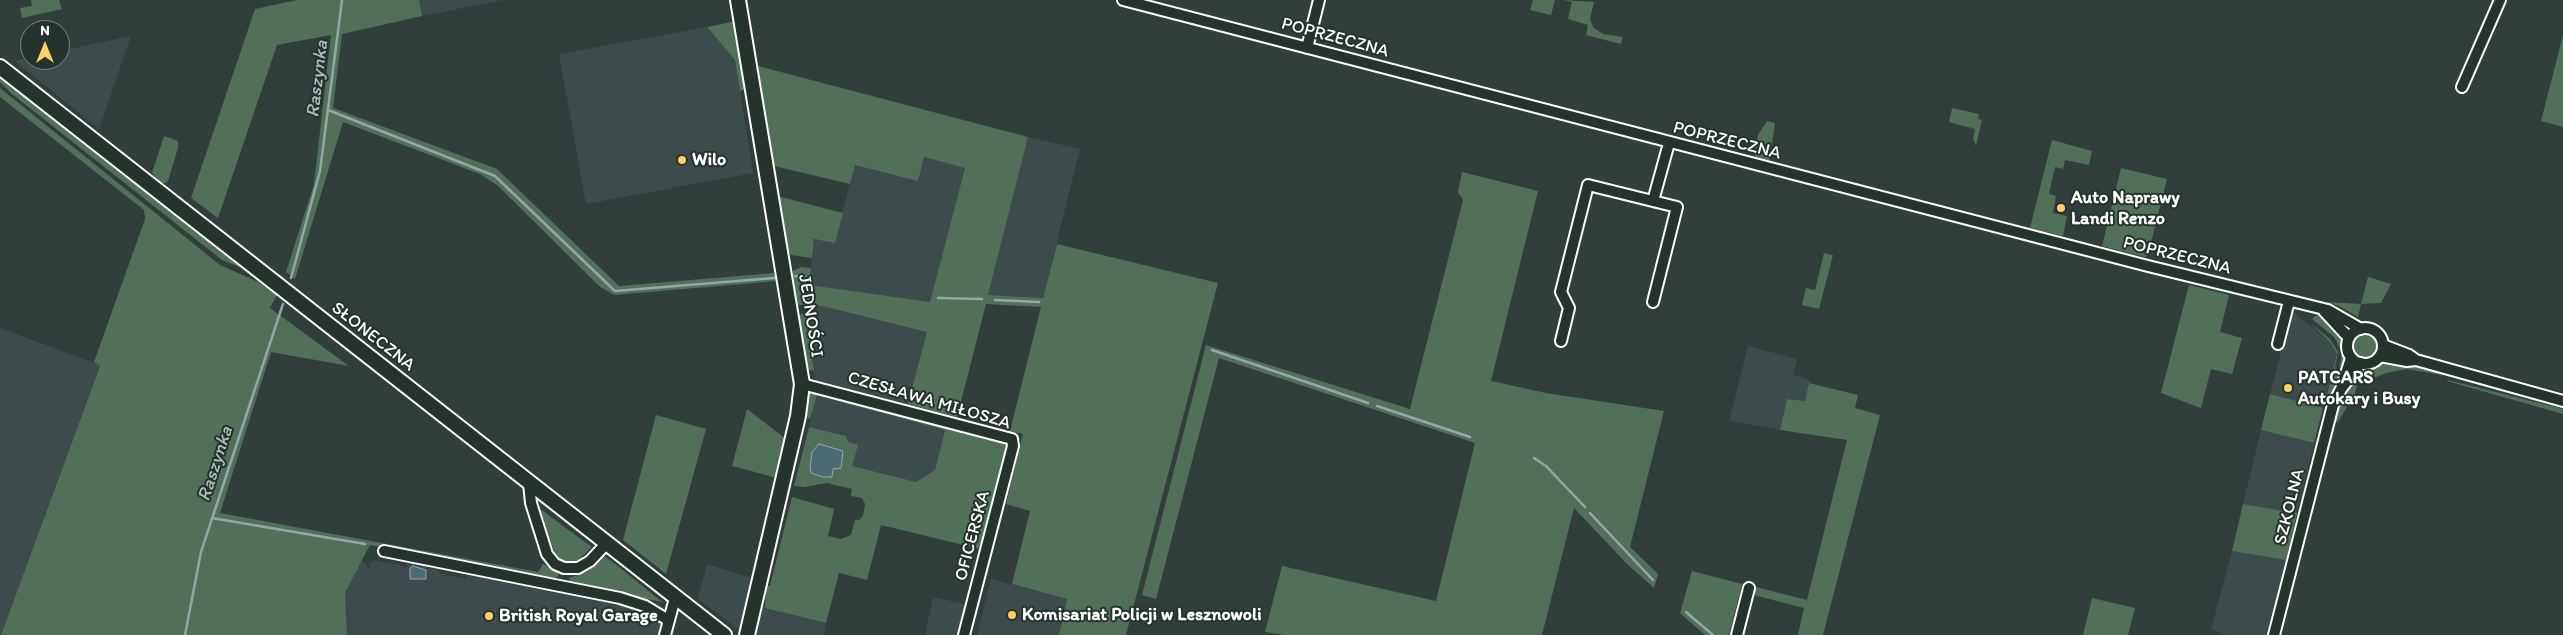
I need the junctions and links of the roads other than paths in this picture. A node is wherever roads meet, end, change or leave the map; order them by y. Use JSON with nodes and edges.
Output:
{"nodes":[{"id":1,"x":738,"y":0,"type":"edge"},
{"id":2,"x":1122,"y":0,"type":"edge"},
{"id":3,"x":1319,"y":0,"type":"edge"},
{"id":4,"x":2500,"y":0,"type":"edge"},
{"id":5,"x":1307,"y":48,"type":"junction"},
{"id":6,"x":0,"y":67,"type":"edge"},
{"id":7,"x":2462,"y":87,"type":"dead end"},
{"id":8,"x":1669,"y":143,"type":"junction"},
{"id":9,"x":1654,"y":201,"type":"junction"},
{"id":10,"x":2289,"y":301,"type":"junction"},
{"id":11,"x":1653,"y":302,"type":"dead end"},
{"id":12,"x":2324,"y":310,"type":"junction"},
{"id":13,"x":2361,"y":329,"type":"junction"},
{"id":14,"x":2349,"y":338,"type":"junction"},
{"id":15,"x":1561,"y":341,"type":"dead end"},
{"id":16,"x":2278,"y":344,"type":"dead end"},
{"id":17,"x":2384,"y":345,"type":"junction"},
{"id":18,"x":2380,"y":356,"type":"junction"},
{"id":19,"x":2351,"y":358,"type":"junction"},
{"id":20,"x":2416,"y":360,"type":"junction"},
{"id":21,"x":2362,"y":364,"type":"junction"},
{"id":22,"x":802,"y":384,"type":"junction"},
{"id":23,"x":2341,"y":389,"type":"junction"},
{"id":24,"x":2563,"y":401,"type":"edge"},
{"id":25,"x":1013,"y":446,"type":"joint"},
{"id":26,"x":528,"y":483,"type":"junction"},
{"id":27,"x":606,"y":544,"type":"junction"},
{"id":28,"x":384,"y":551,"type":"dead end"},
{"id":29,"x":564,"y":568,"type":"junction"},
{"id":30,"x":562,"y":586,"type":"junction"},
{"id":31,"x":1750,"y":588,"type":"dead end"},
{"id":32,"x":675,"y":598,"type":"junction"},
{"id":33,"x":668,"y":620,"type":"junction"},
{"id":34,"x":665,"y":635,"type":"edge"},
{"id":35,"x":724,"y":635,"type":"edge"},
{"id":36,"x":747,"y":635,"type":"edge"},
{"id":37,"x":964,"y":635,"type":"edge"},
{"id":38,"x":1737,"y":635,"type":"edge"},
{"id":39,"x":2274,"y":635,"type":"edge"}],
"edges":[{"from":1,"to":22,"type":"main road","name":"JEDNOŚCI"},
{"from":2,"to":5,"type":"street","name":"POPRZECZNA"},
{"from":3,"to":5,"type":"street"},
{"from":4,"to":7,"type":"street"},
{"from":5,"to":8,"type":"street","name":"POPRZECZNA"},
{"from":6,"to":26,"type":"main road","name":"SŁONECZNA"},
{"from":8,"to":9,"type":"street"},
{"from":8,"to":10,"type":"street","name":"POPRZECZNA"},
{"from":9,"to":11,"type":"street"},
{"from":9,"to":15,"type":"street"},
{"from":10,"to":12,"type":"street","name":"POPRZECZNA"},
{"from":10,"to":16,"type":"street"},
{"from":12,"to":13,"type":"street","name":"POPRZECZNA"},
{"from":12,"to":14,"type":"street"},
{"from":13,"to":14,"type":"street"},
{"from":13,"to":17,"type":"street"},
{"from":14,"to":19,"type":"street"},
{"from":17,"to":18,"type":"street"},
{"from":17,"to":20,"type":"street"},
{"from":18,"to":20,"type":"street"},
{"from":18,"to":21,"type":"street"},
{"from":19,"to":21,"type":"street"},
{"from":19,"to":23,"type":"street","name":"SZKOLNA"},
{"from":20,"to":24,"type":"street"},
{"from":21,"to":23,"type":"street","name":"SZKOLNA"},
{"from":22,"to":25,"type":"street","name":"CZESŁAWA MIŁOSZA"},
{"from":22,"to":36,"type":"main road","name":"JEDNOŚCI"},
{"from":23,"to":39,"type":"street","name":"SZKOLNA"},
{"from":25,"to":37,"type":"street","name":"OFICERSKA"},
{"from":26,"to":27,"type":"main road","name":"SŁONECZNA"},
{"from":26,"to":29,"type":"street"},
{"from":27,"to":29,"type":"street"},
{"from":27,"to":32,"type":"main road","name":"SŁONECZNA"},
{"from":28,"to":30,"type":"street"},
{"from":29,"to":30,"type":"street"},
{"from":30,"to":33,"type":"street"},
{"from":31,"to":38,"type":"street"},
{"from":32,"to":33,"type":"street"},
{"from":32,"to":35,"type":"main road","name":"SŁONECZNA"},
{"from":33,"to":34,"type":"street"}]}
